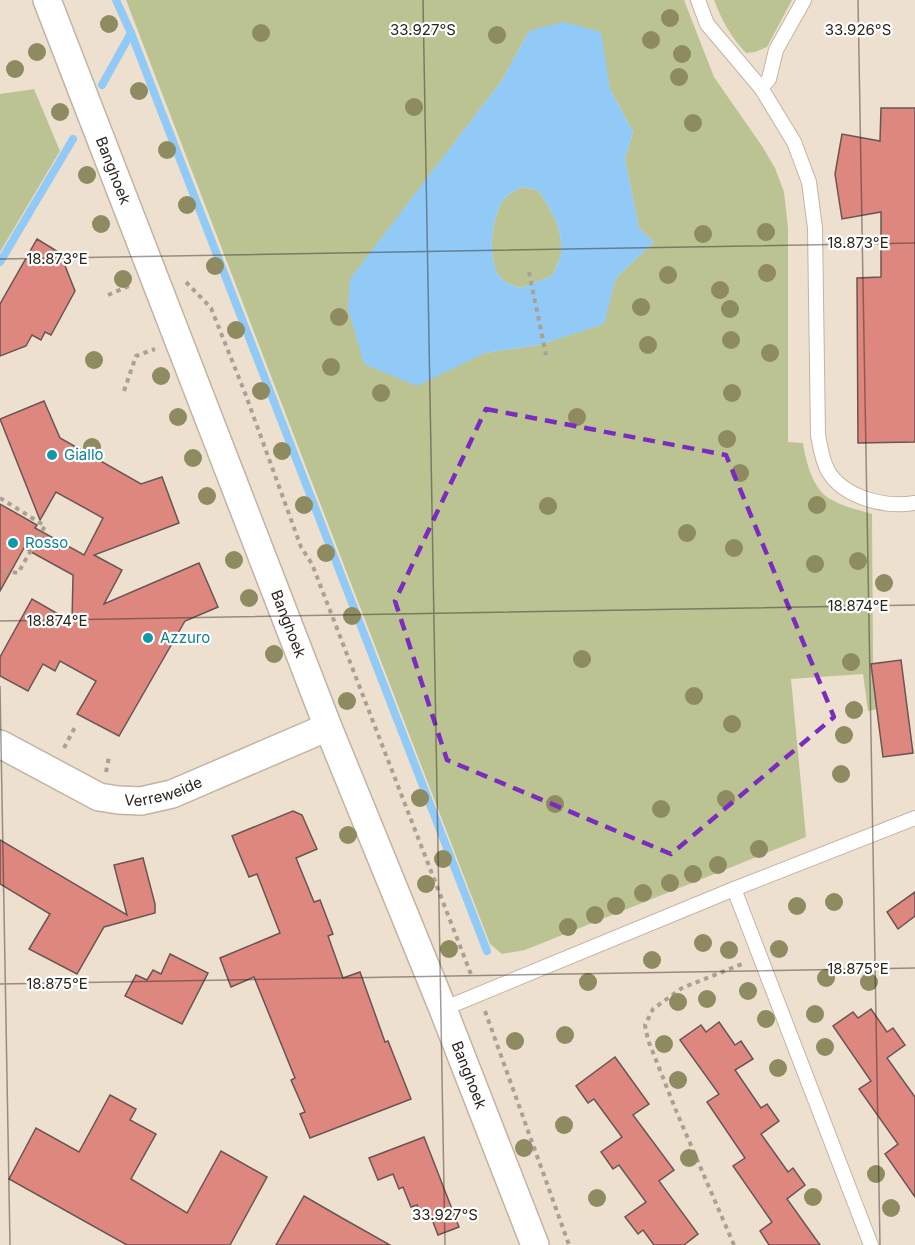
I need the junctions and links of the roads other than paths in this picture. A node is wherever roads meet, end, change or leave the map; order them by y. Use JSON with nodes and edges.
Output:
{"nodes":[{"id":1,"x":47,"y":0,"type":"edge"},
{"id":2,"x":698,"y":0,"type":"edge"},
{"id":3,"x":804,"y":0,"type":"edge"},
{"id":4,"x":761,"y":88,"type":"junction"},
{"id":5,"x":915,"y":503,"type":"edge"},
{"id":6,"x":328,"y":727,"type":"junction"},
{"id":7,"x":0,"y":744,"type":"edge"},
{"id":8,"x":915,"y":818,"type":"edge"},
{"id":9,"x":734,"y":889,"type":"junction"},
{"id":10,"x":443,"y":1009,"type":"junction"},
{"id":11,"x":535,"y":1245,"type":"edge"},
{"id":12,"x":871,"y":1245,"type":"edge"}],
"edges":[{"from":1,"to":6,"type":"street","name":"Banghoek"},
{"from":2,"to":4,"type":"lane"},
{"from":3,"to":4,"type":"lane"},
{"from":4,"to":5,"type":"lane"},
{"from":6,"to":7,"type":"street","name":"Verreweide"},
{"from":6,"to":10,"type":"street","name":"Banghoek"},
{"from":8,"to":9,"type":"lane"},
{"from":9,"to":10,"type":"lane"},
{"from":9,"to":12,"type":"lane"},
{"from":10,"to":11,"type":"street","name":"Banghoek"}]}
